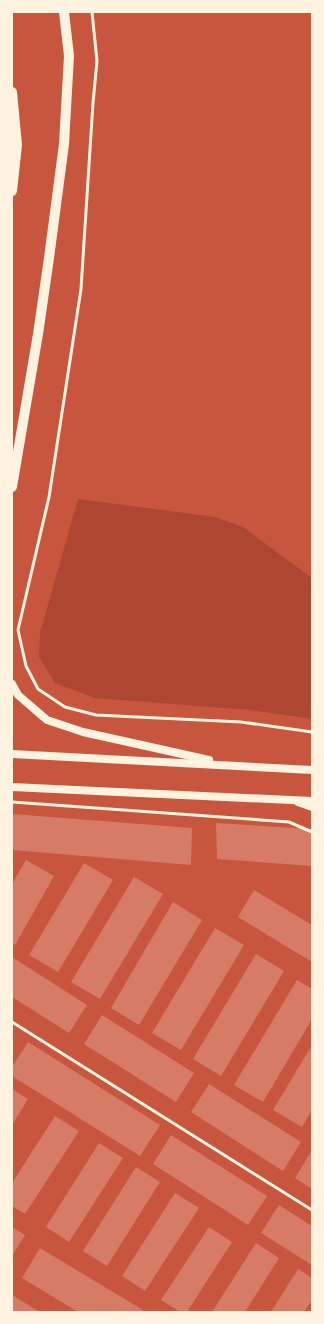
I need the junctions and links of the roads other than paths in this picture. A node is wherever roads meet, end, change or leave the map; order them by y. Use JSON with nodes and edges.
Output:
{"nodes":[{"id":1,"x":64,"y":12,"type":"edge"},
{"id":2,"x":92,"y":12,"type":"edge"},
{"id":3,"x":12,"y":92,"type":"edge"},
{"id":4,"x":12,"y":191,"type":"edge"},
{"id":5,"x":12,"y":487,"type":"edge"},
{"id":6,"x":12,"y":684,"type":"edge"},
{"id":7,"x":312,"y":732,"type":"edge"},
{"id":8,"x":12,"y":754,"type":"edge"},
{"id":9,"x":231,"y":765,"type":"junction"},
{"id":10,"x":312,"y":770,"type":"edge"},
{"id":11,"x":12,"y":787,"type":"edge"},
{"id":12,"x":292,"y":800,"type":"junction"},
{"id":13,"x":312,"y":801,"type":"edge"},
{"id":14,"x":12,"y":802,"type":"edge"},
{"id":15,"x":312,"y":807,"type":"edge"},
{"id":16,"x":312,"y":832,"type":"edge"},
{"id":17,"x":12,"y":1022,"type":"edge"},
{"id":18,"x":312,"y":1210,"type":"edge"}],
"edges":[{"from":1,"to":5,"type":"main road"},
{"from":2,"to":7,"type":"lane"},
{"from":3,"to":4,"type":"main road"},
{"from":6,"to":9,"type":"main road"},
{"from":8,"to":9,"type":"main road"},
{"from":9,"to":10,"type":"main road"},
{"from":11,"to":12,"type":"main road"},
{"from":12,"to":13,"type":"main road"},
{"from":12,"to":15,"type":"main road"},
{"from":14,"to":16,"type":"lane"},
{"from":17,"to":18,"type":"lane"}]}
